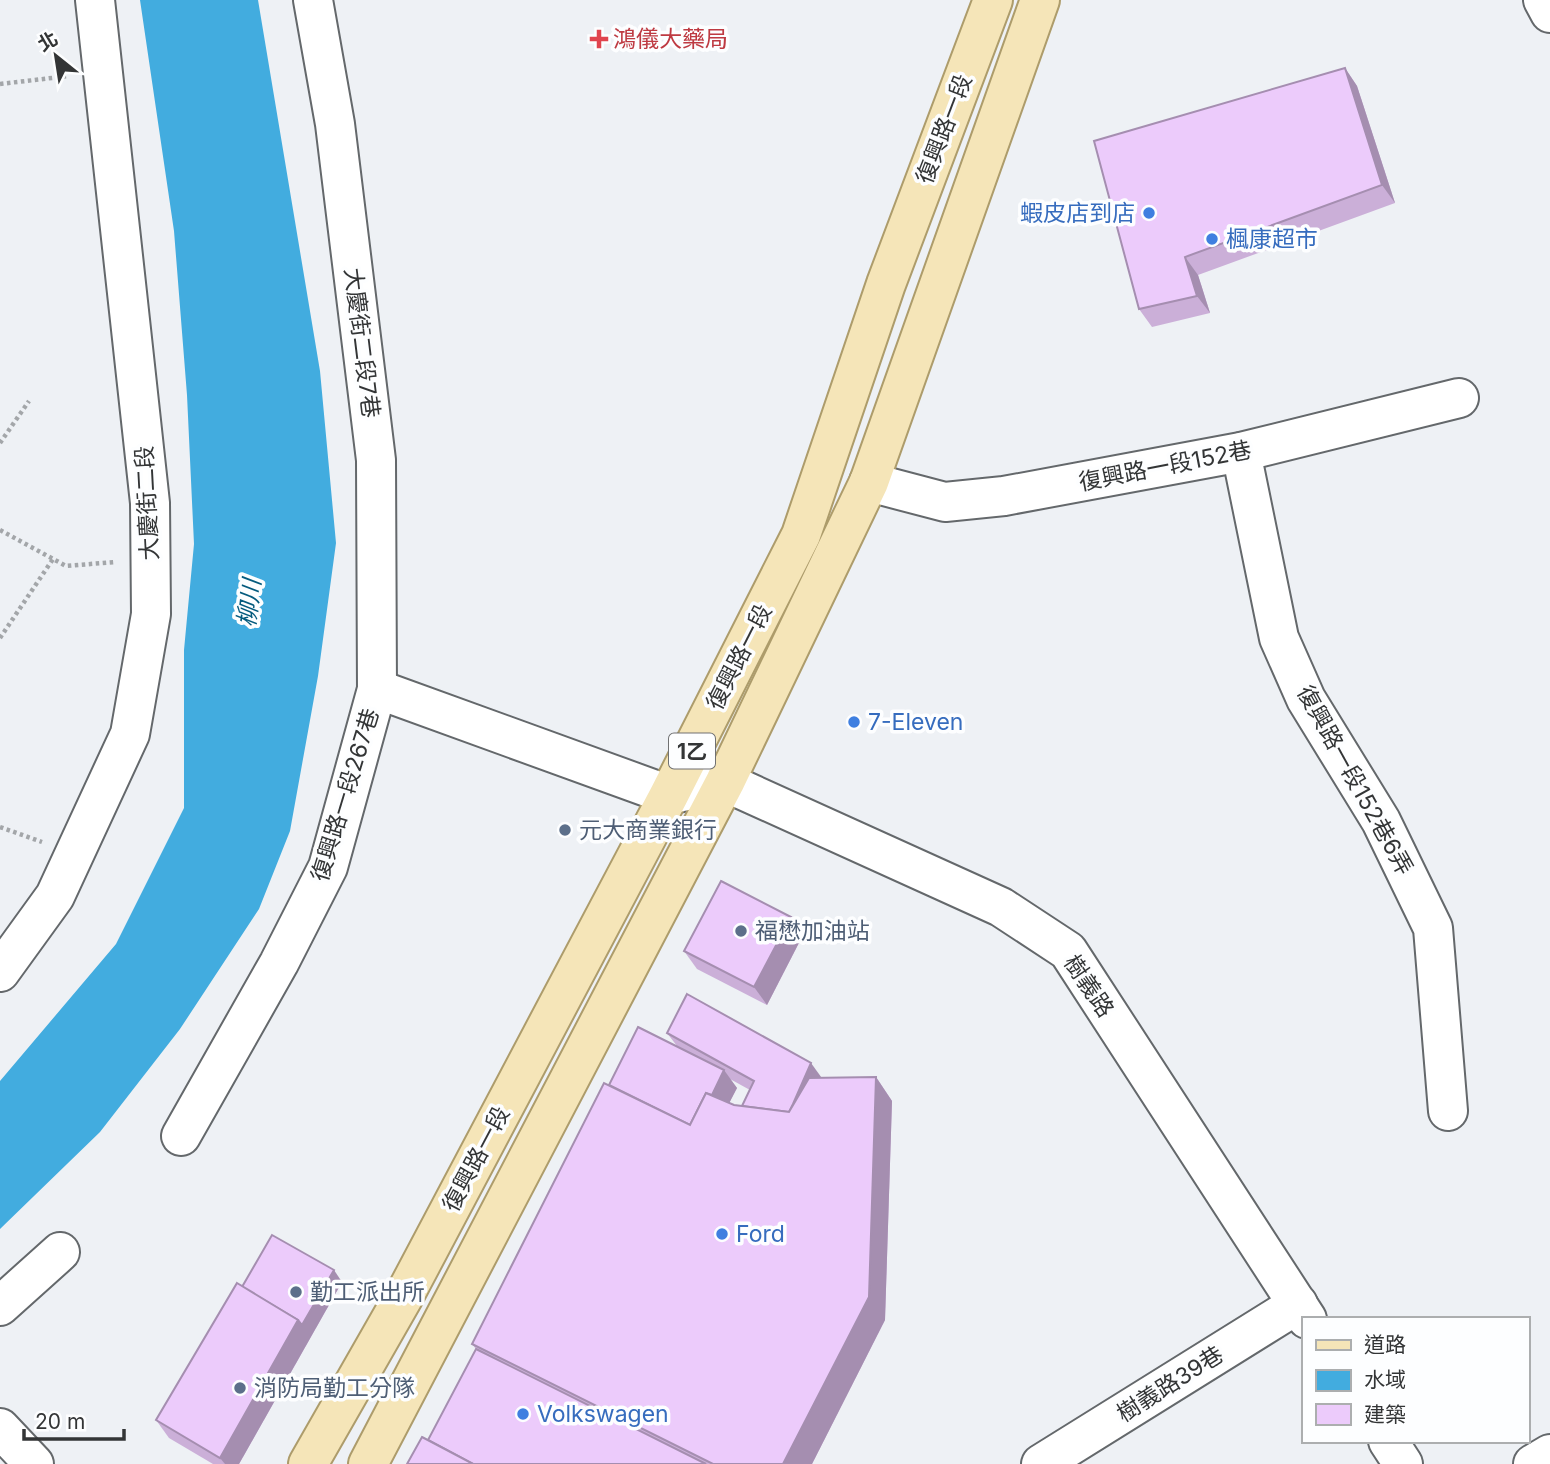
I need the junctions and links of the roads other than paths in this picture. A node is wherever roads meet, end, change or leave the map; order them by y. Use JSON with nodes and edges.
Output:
{"nodes":[{"id":1,"x":95,"y":0,"type":"edge"},
{"id":2,"x":313,"y":0,"type":"edge"},
{"id":3,"x":993,"y":0,"type":"edge"},
{"id":4,"x":1040,"y":0,"type":"edge"},
{"id":5,"x":1543,"y":0,"type":"edge"},
{"id":6,"x":1550,"y":13,"type":"edge"},
{"id":7,"x":1458,"y":398,"type":"dead end"},
{"id":8,"x":1241,"y":452,"type":"junction"},
{"id":9,"x":869,"y":482,"type":"junction"},
{"id":10,"x":377,"y":689,"type":"junction"},
{"id":11,"x":725,"y":782,"type":"junction"},
{"id":12,"x":669,"y":795,"type":"junction"},
{"id":13,"x":0,"y":972,"type":"edge"},
{"id":14,"x":1448,"y":1111,"type":"dead end"},
{"id":15,"x":181,"y":1136,"type":"dead end"},
{"id":16,"x":60,"y":1252,"type":"dead end"},
{"id":17,"x":0,"y":1306,"type":"edge"},
{"id":18,"x":1303,"y":1311,"type":"edge"},
{"id":19,"x":0,"y":1428,"type":"edge"},
{"id":20,"x":1389,"y":1443,"type":"edge"},
{"id":21,"x":1550,"y":1454,"type":"edge"},
{"id":22,"x":34,"y":1464,"type":"edge"},
{"id":23,"x":308,"y":1464,"type":"edge"},
{"id":24,"x":368,"y":1464,"type":"edge"},
{"id":25,"x":1041,"y":1464,"type":"edge"},
{"id":26,"x":1403,"y":1464,"type":"edge"},
{"id":27,"x":1533,"y":1464,"type":"edge"}],
"edges":[{"from":1,"to":13,"type":"street","name":"大慶街二段"},
{"from":2,"to":10,"type":"street","name":"大慶街二段7巷"},
{"from":3,"to":12,"type":"main road","name":"復興路一段","number":"1乙"},
{"from":4,"to":9,"type":"main road","name":"復興路一段","number":"1乙"},
{"from":5,"to":6,"type":"street"},
{"from":7,"to":8,"type":"street","name":"復興路一段152巷"},
{"from":8,"to":9,"type":"street","name":"復興路一段152巷"},
{"from":8,"to":14,"type":"street","name":"復興路一段152巷6弄"},
{"from":9,"to":11,"type":"main road","name":"復興路一段","number":"1乙"},
{"from":10,"to":12,"type":"street","name":"復興路一段267巷"},
{"from":10,"to":15,"type":"street","name":"復興路一段267巷"},
{"from":11,"to":12,"type":"street"},
{"from":11,"to":18,"type":"street","name":"樹義路"},
{"from":11,"to":24,"type":"main road","name":"復興路一段","number":"1乙"},
{"from":12,"to":23,"type":"main road","name":"復興路一段","number":"1乙"},
{"from":16,"to":17,"type":"street"},
{"from":18,"to":25,"type":"street","name":"樹義路39巷"},
{"from":19,"to":22,"type":"street"},
{"from":20,"to":26,"type":"street"},
{"from":21,"to":27,"type":"street"}]}
